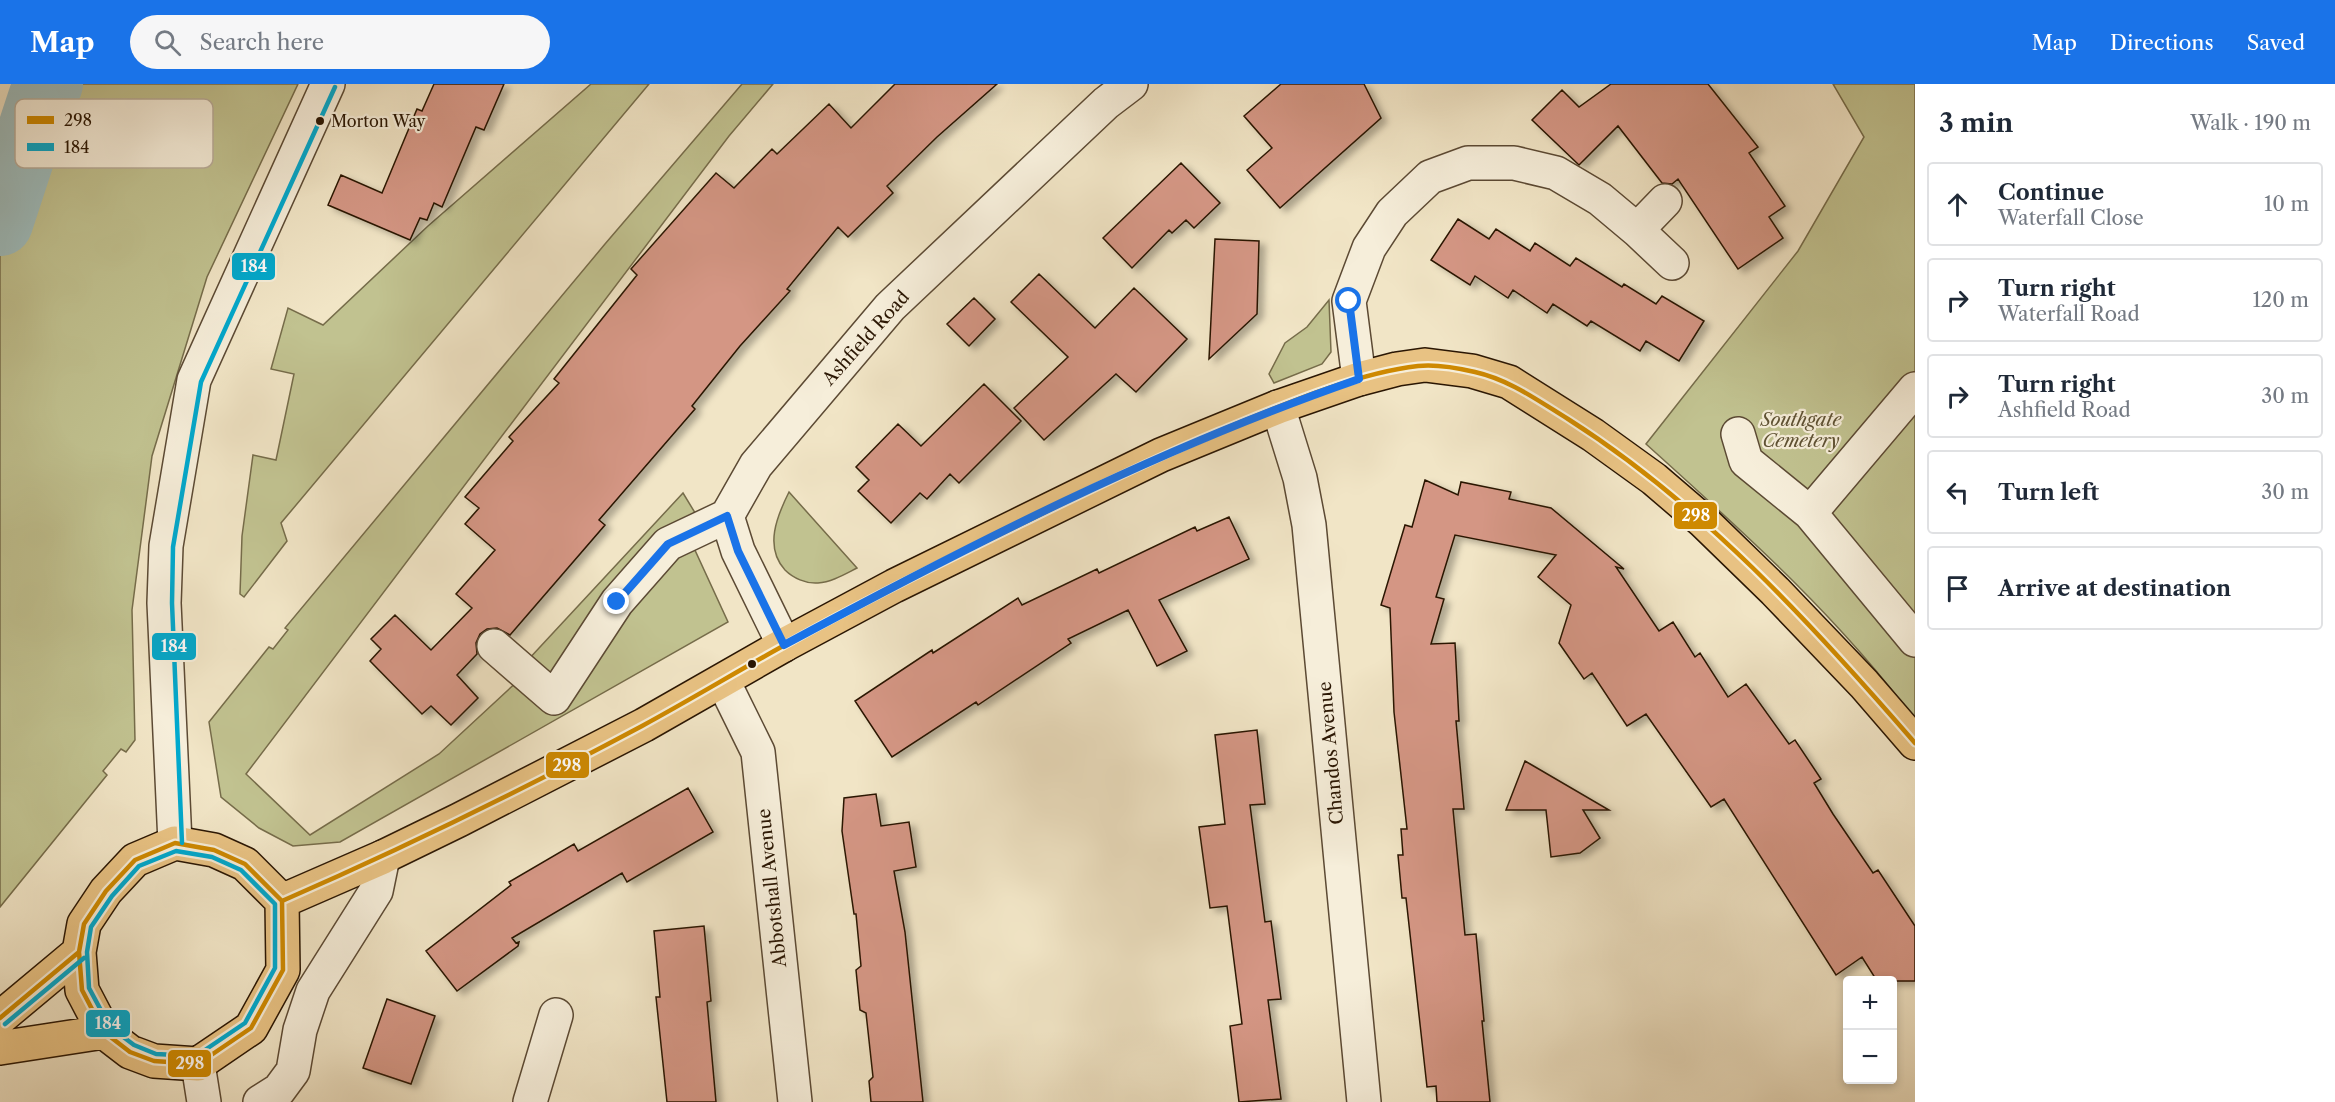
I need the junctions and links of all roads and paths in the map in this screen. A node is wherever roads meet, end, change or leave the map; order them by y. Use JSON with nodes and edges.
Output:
{"nodes":[{"id":1,"x":328,"y":84,"type":"edge"},
{"id":2,"x":1131,"y":84,"type":"edge"},
{"id":3,"x":1665,"y":201,"type":"dead end"},
{"id":4,"x":1637,"y":230,"type":"junction"},
{"id":5,"x":1672,"y":262,"type":"dead end"},
{"id":6,"x":1359,"y":379,"type":"junction"},
{"id":7,"x":1915,"y":389,"type":"edge"},
{"id":8,"x":1278,"y":407,"type":"junction"},
{"id":9,"x":1738,"y":434,"type":"dead end"},
{"id":10,"x":1809,"y":513,"type":"junction"},
{"id":11,"x":727,"y":516,"type":"junction"},
{"id":12,"x":1915,"y":640,"type":"edge"},
{"id":13,"x":784,"y":645,"type":"junction"},
{"id":14,"x":494,"y":646,"type":"dead end"},
{"id":15,"x":723,"y":681,"type":"junction"},
{"id":16,"x":1915,"y":743,"type":"edge"},
{"id":17,"x":175,"y":843,"type":"junction"},
{"id":18,"x":383,"y":857,"type":"junction"},
{"id":19,"x":282,"y":901,"type":"junction"},
{"id":20,"x":79,"y":952,"type":"junction"},
{"id":21,"x":556,"y":1015,"type":"dead end"},
{"id":22,"x":0,"y":1018,"type":"edge"},
{"id":23,"x":104,"y":1032,"type":"junction"},
{"id":24,"x":0,"y":1048,"type":"edge"},
{"id":25,"x":198,"y":1064,"type":"junction"},
{"id":26,"x":204,"y":1102,"type":"edge"},
{"id":27,"x":260,"y":1102,"type":"edge"},
{"id":28,"x":530,"y":1102,"type":"edge"},
{"id":29,"x":795,"y":1102,"type":"edge"},
{"id":30,"x":1364,"y":1102,"type":"edge"}],
"edges":[{"from":1,"to":17,"type":"street"},
{"from":2,"to":11,"type":"street","name":"Ashfield Road"},
{"from":3,"to":4,"type":"street"},
{"from":4,"to":5,"type":"street"},
{"from":4,"to":6,"type":"street"},
{"from":6,"to":8,"type":"main road"},
{"from":6,"to":16,"type":"main road"},
{"from":7,"to":10,"type":"street"},
{"from":8,"to":13,"type":"main road"},
{"from":8,"to":30,"type":"street","name":"Chandos Avenue"},
{"from":9,"to":10,"type":"street"},
{"from":10,"to":12,"type":"street"},
{"from":11,"to":13,"type":"street"},
{"from":11,"to":14,"type":"street"},
{"from":13,"to":15,"type":"main road"},
{"from":15,"to":18,"type":"main road"},
{"from":15,"to":29,"type":"street","name":"Abbotshall Avenue"},
{"from":17,"to":19,"type":"main road"},
{"from":17,"to":20,"type":"main road"},
{"from":18,"to":19,"type":"main road"},
{"from":18,"to":27,"type":"street"},
{"from":19,"to":25,"type":"main road"},
{"from":20,"to":22,"type":"main road"},
{"from":20,"to":23,"type":"main road"},
{"from":21,"to":28,"type":"street"},
{"from":23,"to":24,"type":"main road"},
{"from":23,"to":25,"type":"main road"},
{"from":25,"to":26,"type":"street"}]}
